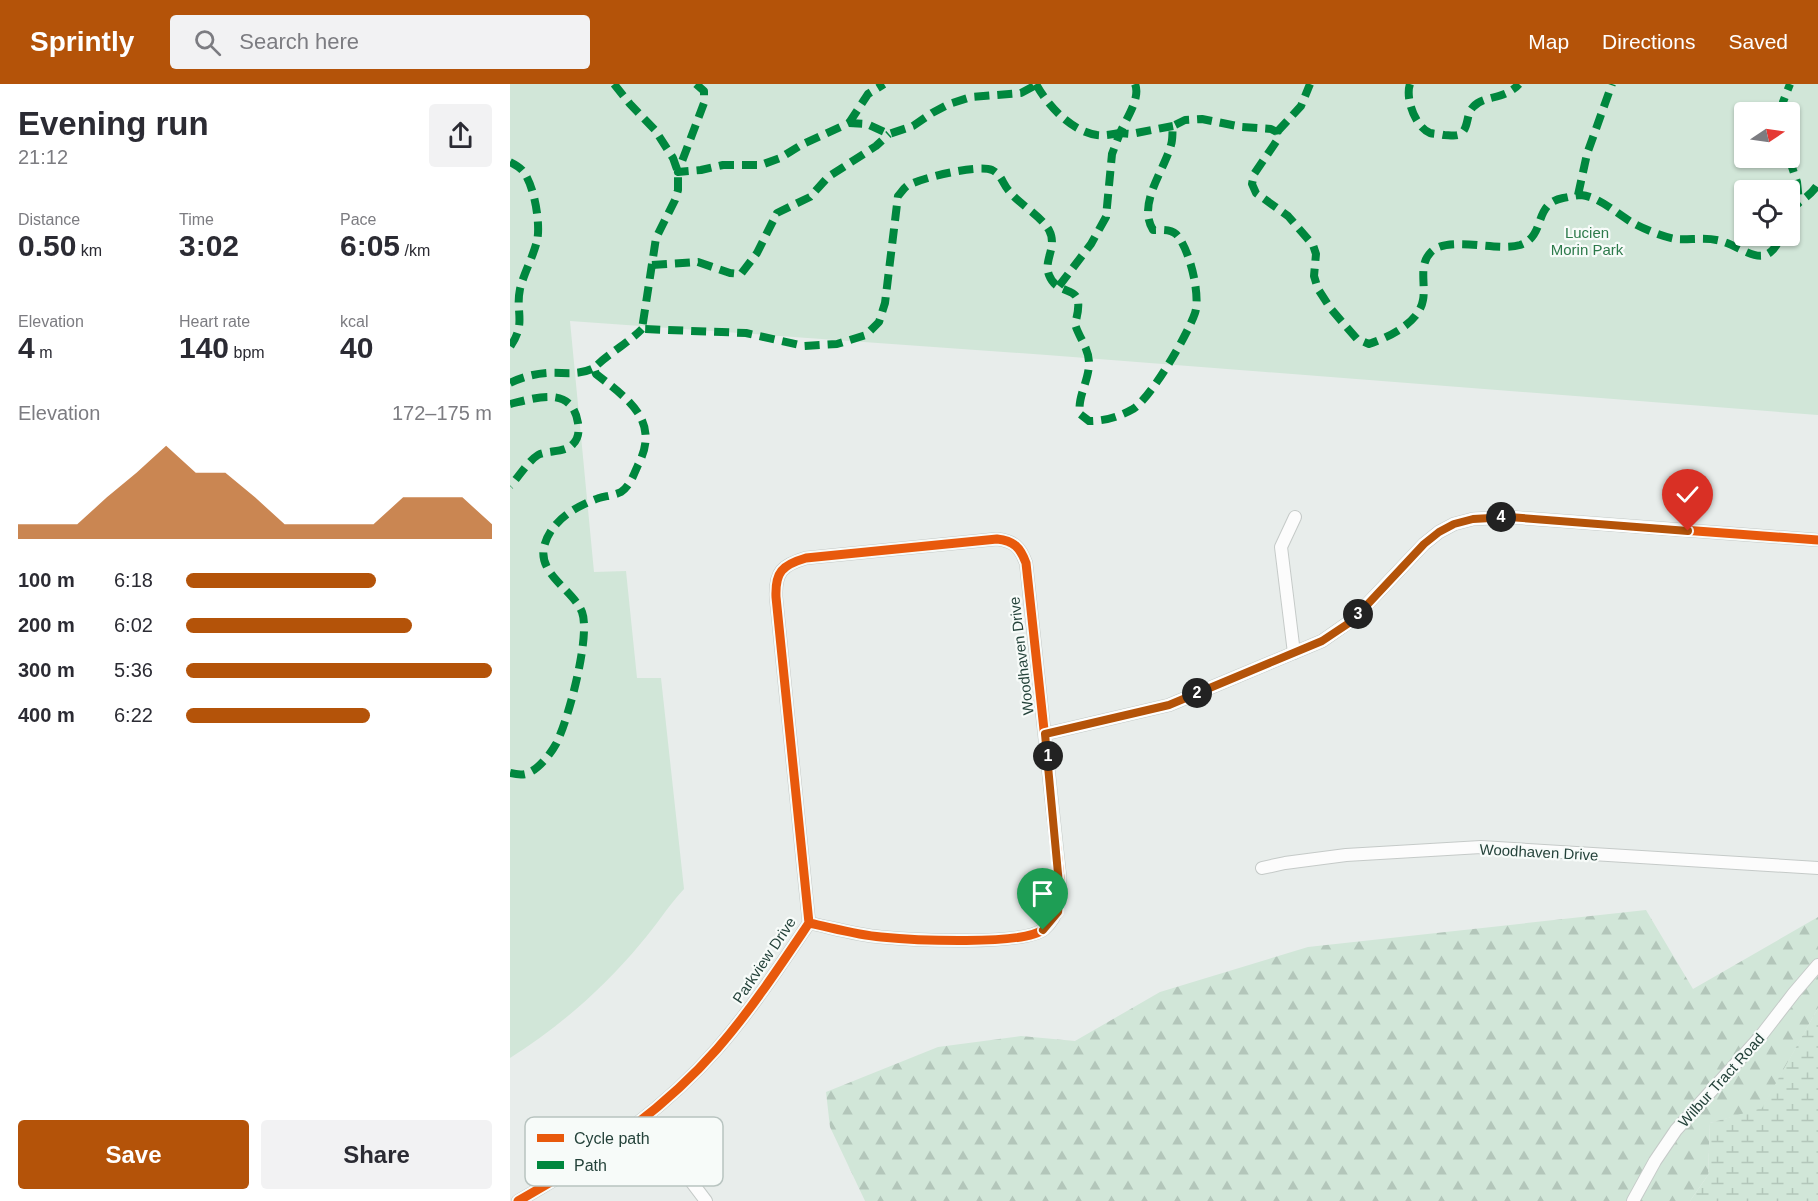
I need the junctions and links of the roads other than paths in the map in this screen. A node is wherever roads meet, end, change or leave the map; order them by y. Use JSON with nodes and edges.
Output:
{"nodes":[{"id":1,"x":1295,"y":517,"type":"dead end"},
{"id":2,"x":1818,"y":540,"type":"edge"},
{"id":3,"x":792,"y":562,"type":"joint"},
{"id":4,"x":1294,"y":654,"type":"junction"},
{"id":5,"x":1045,"y":734,"type":"junction"},
{"id":6,"x":1818,"y":867,"type":"edge"},
{"id":7,"x":1262,"y":868,"type":"dead end"},
{"id":8,"x":809,"y":923,"type":"junction"},
{"id":9,"x":1818,"y":965,"type":"edge"},
{"id":10,"x":646,"y":1117,"type":"edge"},
{"id":11,"x":543,"y":1186,"type":"edge"},
{"id":12,"x":695,"y":1186,"type":"edge"},
{"id":13,"x":518,"y":1201,"type":"edge"},
{"id":14,"x":706,"y":1201,"type":"edge"},
{"id":15,"x":1633,"y":1201,"type":"edge"}],
"edges":[{"from":1,"to":4,"type":"street"},
{"from":2,"to":4,"type":"street"},
{"from":3,"to":5,"type":"street","name":"Woodhaven Drive"},
{"from":3,"to":8,"type":"street","name":"Parkview Drive"},
{"from":4,"to":5,"type":"street"},
{"from":5,"to":8,"type":"street","name":"Woodhaven Drive"},
{"from":6,"to":7,"type":"street","name":"Woodhaven Drive"},
{"from":8,"to":10,"type":"street","name":"Parkview Drive"},
{"from":9,"to":15,"type":"street","name":"Wilbur Tract Road"},
{"from":11,"to":13,"type":"street","name":"Parkview Drive"},
{"from":12,"to":14,"type":"street"}]}
